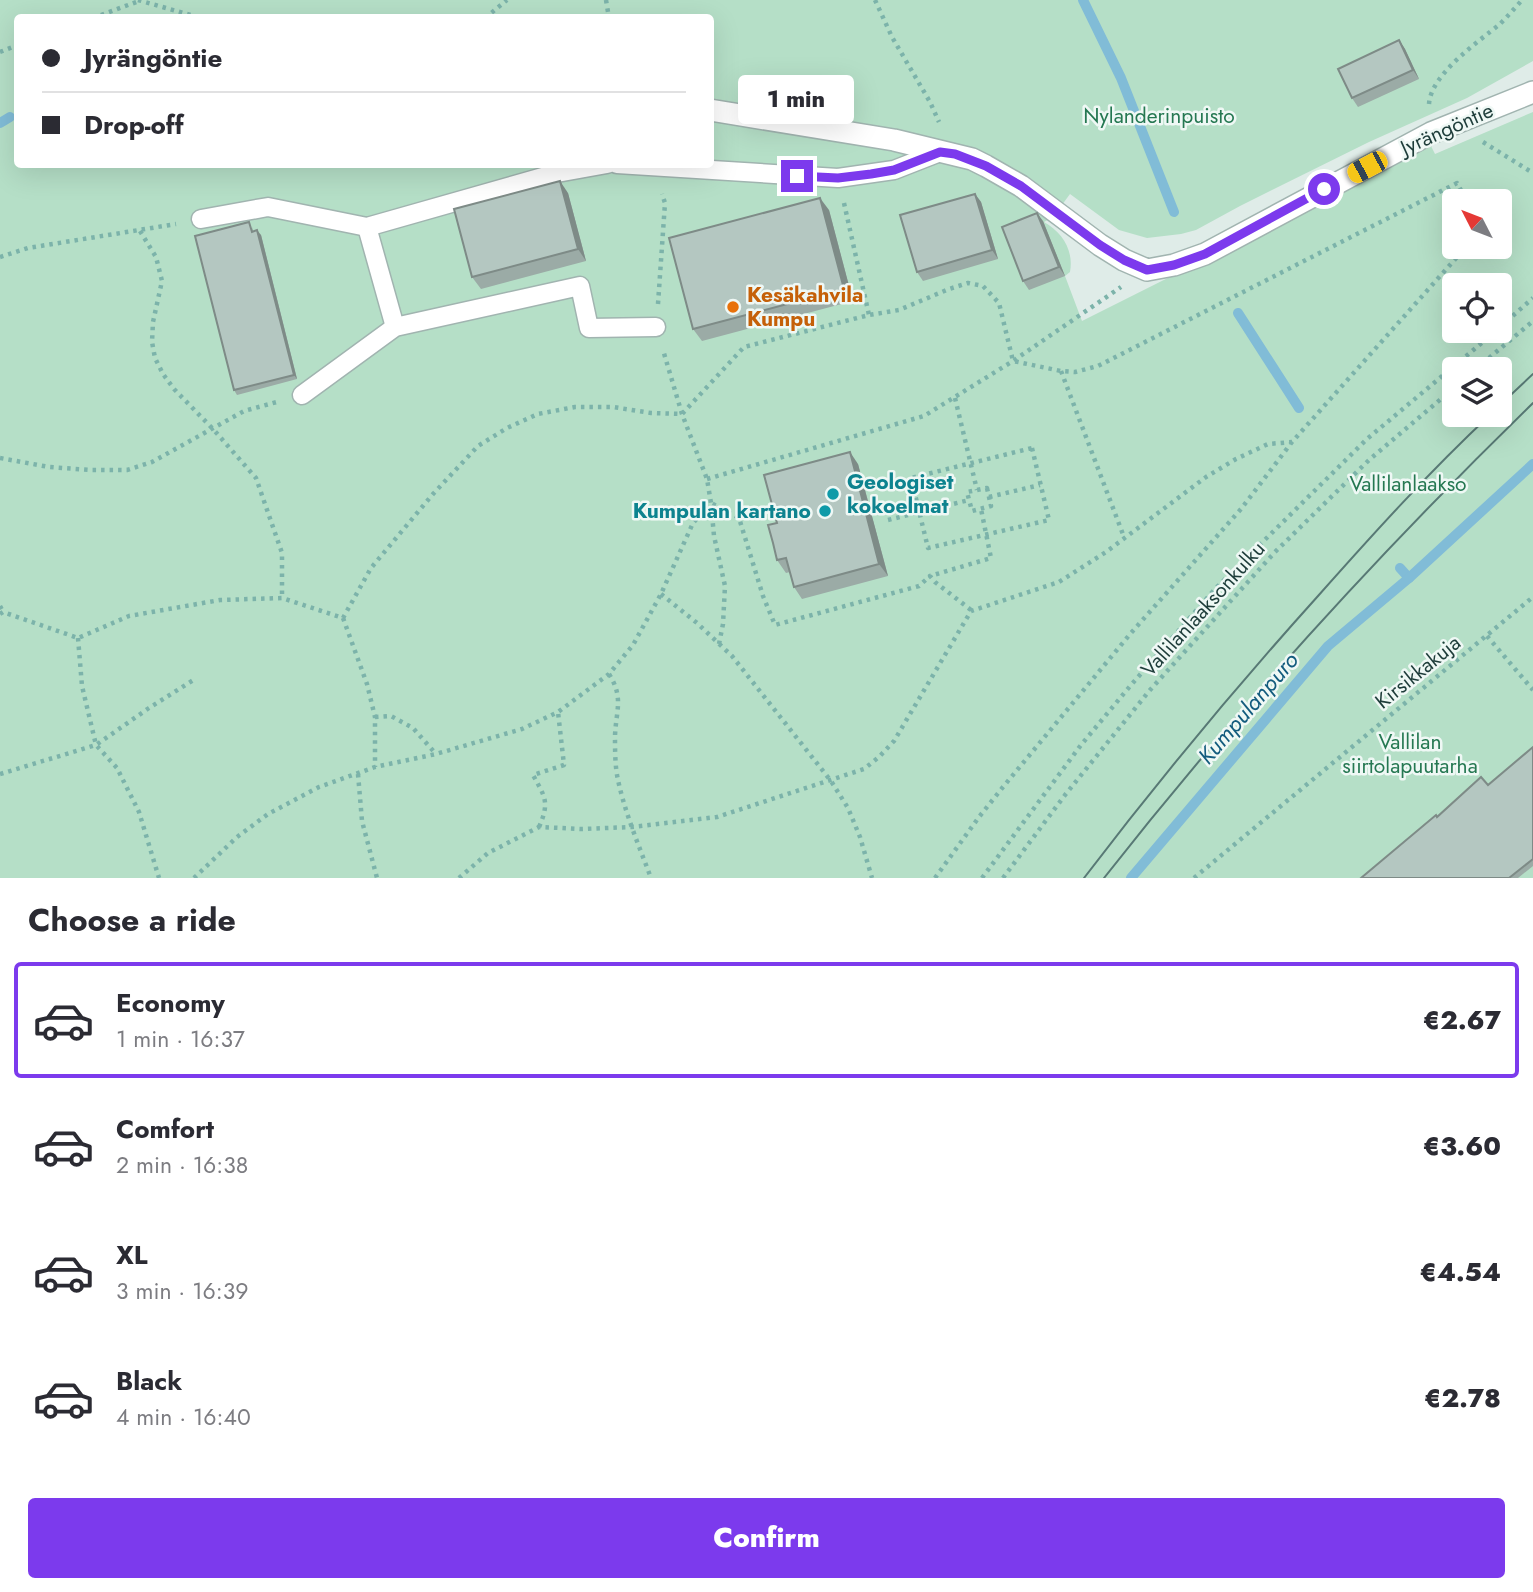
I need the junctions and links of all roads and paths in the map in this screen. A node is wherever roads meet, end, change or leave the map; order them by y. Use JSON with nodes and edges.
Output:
{"nodes":[{"id":1,"x":139,"y":0,"type":"edge"},
{"id":2,"x":507,"y":0,"type":"edge"},
{"id":3,"x":874,"y":0,"type":"edge"},
{"id":4,"x":1522,"y":0,"type":"edge"},
{"id":5,"x":103,"y":14,"type":"edge"},
{"id":6,"x":187,"y":14,"type":"edge"},
{"id":7,"x":490,"y":14,"type":"edge"},
{"id":8,"x":1533,"y":92,"type":"edge"},
{"id":9,"x":1428,"y":109,"type":"dead end"},
{"id":10,"x":714,"y":111,"type":"edge"},
{"id":11,"x":1454,"y":124,"type":"junction"},
{"id":12,"x":947,"y":153,"type":"junction"},
{"id":13,"x":585,"y":168,"type":"edge"},
{"id":14,"x":680,"y":168,"type":"edge"},
{"id":15,"x":1533,"y":173,"type":"edge"},
{"id":16,"x":838,"y":178,"type":"junction"},
{"id":17,"x":1445,"y":189,"type":"edge"},
{"id":18,"x":1460,"y":189,"type":"edge"},
{"id":19,"x":1442,"y":191,"type":"edge"},
{"id":20,"x":201,"y":219,"type":"joint"},
{"id":21,"x":367,"y":227,"type":"junction"},
{"id":22,"x":140,"y":231,"type":"junction"},
{"id":23,"x":0,"y":257,"type":"edge"},
{"id":24,"x":1455,"y":259,"type":"edge"},
{"id":25,"x":1147,"y":270,"type":"junction"},
{"id":26,"x":1533,"y":298,"type":"edge"},
{"id":27,"x":869,"y":315,"type":"junction"},
{"id":28,"x":1512,"y":316,"type":"edge"},
{"id":29,"x":1533,"y":321,"type":"edge"},
{"id":30,"x":395,"y":327,"type":"junction"},
{"id":31,"x":656,"y":327,"type":"dead end"},
{"id":32,"x":1482,"y":343,"type":"edge"},
{"id":33,"x":1490,"y":357,"type":"edge"},
{"id":34,"x":1013,"y":361,"type":"junction"},
{"id":35,"x":1061,"y":371,"type":"junction"},
{"id":36,"x":302,"y":395,"type":"joint"},
{"id":37,"x":955,"y":398,"type":"junction"},
{"id":38,"x":1442,"y":398,"type":"edge"},
{"id":39,"x":213,"y":429,"type":"junction"},
{"id":40,"x":1292,"y":442,"type":"junction"},
{"id":41,"x":0,"y":458,"type":"edge"},
{"id":42,"x":971,"y":463,"type":"junction"},
{"id":43,"x":1041,"y":485,"type":"junction"},
{"id":44,"x":977,"y":490,"type":"junction"},
{"id":45,"x":989,"y":497,"type":"junction"},
{"id":46,"x":969,"y":500,"type":"junction"},
{"id":47,"x":711,"y":503,"type":"junction"},
{"id":48,"x":981,"y":509,"type":"junction"},
{"id":49,"x":919,"y":512,"type":"junction"},
{"id":50,"x":888,"y":520,"type":"dead end"},
{"id":51,"x":985,"y":535,"type":"junction"},
{"id":52,"x":1124,"y":537,"type":"junction"},
{"id":53,"x":930,"y":576,"type":"junction"},
{"id":54,"x":660,"y":594,"type":"junction"},
{"id":55,"x":1533,"y":597,"type":"edge"},
{"id":56,"x":282,"y":598,"type":"junction"},
{"id":57,"x":0,"y":606,"type":"edge"},
{"id":58,"x":971,"y":611,"type":"junction"},
{"id":59,"x":2,"y":613,"type":"edge"},
{"id":60,"x":343,"y":618,"type":"junction"},
{"id":61,"x":1487,"y":636,"type":"junction"},
{"id":62,"x":78,"y":638,"type":"junction"},
{"id":63,"x":719,"y":643,"type":"junction"},
{"id":64,"x":609,"y":674,"type":"junction"},
{"id":65,"x":195,"y":679,"type":"dead end"},
{"id":66,"x":1533,"y":690,"type":"edge"},
{"id":67,"x":558,"y":712,"type":"junction"},
{"id":68,"x":375,"y":717,"type":"junction"},
{"id":69,"x":96,"y":745,"type":"junction"},
{"id":70,"x":436,"y":754,"type":"junction"},
{"id":71,"x":375,"y":767,"type":"junction"},
{"id":72,"x":0,"y":774,"type":"edge"},
{"id":73,"x":358,"y":774,"type":"junction"},
{"id":74,"x":831,"y":781,"type":"junction"},
{"id":75,"x":539,"y":827,"type":"junction"},
{"id":76,"x":632,"y":827,"type":"junction"},
{"id":77,"x":159,"y":878,"type":"edge"},
{"id":78,"x":194,"y":878,"type":"edge"},
{"id":79,"x":377,"y":878,"type":"edge"},
{"id":80,"x":459,"y":878,"type":"edge"},
{"id":81,"x":651,"y":878,"type":"edge"},
{"id":82,"x":872,"y":878,"type":"edge"},
{"id":83,"x":935,"y":878,"type":"edge"},
{"id":84,"x":982,"y":878,"type":"edge"},
{"id":85,"x":1003,"y":878,"type":"edge"},
{"id":86,"x":1194,"y":878,"type":"edge"}],
"edges":[{"from":1,"to":5,"type":"path"},
{"from":1,"to":6,"type":"path"},
{"from":2,"to":7,"type":"path"},
{"from":3,"to":12,"type":"path"},
{"from":4,"to":9,"type":"path"},
{"from":8,"to":11,"type":"street","name":"Jyrängöntie"},
{"from":10,"to":12,"type":"street"},
{"from":11,"to":15,"type":"path"},
{"from":11,"to":25,"type":"street","name":"Jyrängöntie"},
{"from":12,"to":16,"type":"lane"},
{"from":12,"to":25,"type":"street"},
{"from":13,"to":21,"type":"lane"},
{"from":14,"to":16,"type":"lane"},
{"from":16,"to":27,"type":"path"},
{"from":17,"to":18,"type":"path"},
{"from":19,"to":35,"type":"path"},
{"from":20,"to":21,"type":"lane"},
{"from":20,"to":22,"type":"path"},
{"from":21,"to":30,"type":"lane"},
{"from":22,"to":23,"type":"path"},
{"from":22,"to":39,"type":"path"},
{"from":24,"to":40,"type":"path"},
{"from":25,"to":34,"type":"path"},
{"from":26,"to":28,"type":"path"},
{"from":27,"to":34,"type":"path"},
{"from":27,"to":60,"type":"path"},
{"from":29,"to":33,"type":"path"},
{"from":30,"to":31,"type":"lane"},
{"from":30,"to":36,"type":"lane"},
{"from":32,"to":84,"type":"path"},
{"from":34,"to":35,"type":"path"},
{"from":34,"to":37,"type":"path"},
{"from":35,"to":52,"type":"path"},
{"from":36,"to":39,"type":"path"},
{"from":37,"to":42,"type":"path"},
{"from":37,"to":47,"type":"path"},
{"from":38,"to":85,"type":"path","name":"Vallilanlaaksonkulku"},
{"from":39,"to":41,"type":"path"},
{"from":39,"to":56,"type":"path"},
{"from":40,"to":52,"type":"path"},
{"from":40,"to":83,"type":"path"},
{"from":42,"to":43,"type":"path"},
{"from":42,"to":44,"type":"path"},
{"from":42,"to":49,"type":"path"},
{"from":43,"to":45,"type":"path"},
{"from":43,"to":51,"type":"path"},
{"from":44,"to":45,"type":"path"},
{"from":44,"to":46,"type":"path"},
{"from":45,"to":48,"type":"path"},
{"from":46,"to":48,"type":"path"},
{"from":46,"to":49,"type":"path"},
{"from":47,"to":53,"type":"path"},
{"from":47,"to":54,"type":"path"},
{"from":47,"to":63,"type":"path"},
{"from":48,"to":51,"type":"path"},
{"from":49,"to":50,"type":"path"},
{"from":49,"to":51,"type":"path"},
{"from":51,"to":53,"type":"path"},
{"from":52,"to":58,"type":"path"},
{"from":53,"to":58,"type":"path"},
{"from":54,"to":63,"type":"path"},
{"from":54,"to":64,"type":"path"},
{"from":55,"to":61,"type":"path","name":"Kirsikkakuja"},
{"from":56,"to":60,"type":"path"},
{"from":56,"to":62,"type":"path"},
{"from":57,"to":59,"type":"path"},
{"from":58,"to":74,"type":"path"},
{"from":59,"to":62,"type":"path"},
{"from":60,"to":68,"type":"path"},
{"from":61,"to":66,"type":"path"},
{"from":61,"to":86,"type":"path","name":"Kirsikkakuja"},
{"from":62,"to":69,"type":"path"},
{"from":63,"to":74,"type":"path"},
{"from":64,"to":67,"type":"path"},
{"from":64,"to":76,"type":"path"},
{"from":65,"to":69,"type":"path"},
{"from":67,"to":70,"type":"path"},
{"from":67,"to":75,"type":"path"},
{"from":68,"to":70,"type":"path"},
{"from":68,"to":71,"type":"path"},
{"from":69,"to":72,"type":"path"},
{"from":69,"to":77,"type":"path"},
{"from":70,"to":71,"type":"path"},
{"from":71,"to":73,"type":"path"},
{"from":73,"to":78,"type":"path"},
{"from":73,"to":79,"type":"path"},
{"from":74,"to":76,"type":"path"},
{"from":74,"to":82,"type":"path"},
{"from":75,"to":76,"type":"path"},
{"from":75,"to":80,"type":"path"},
{"from":76,"to":81,"type":"path"}]}
